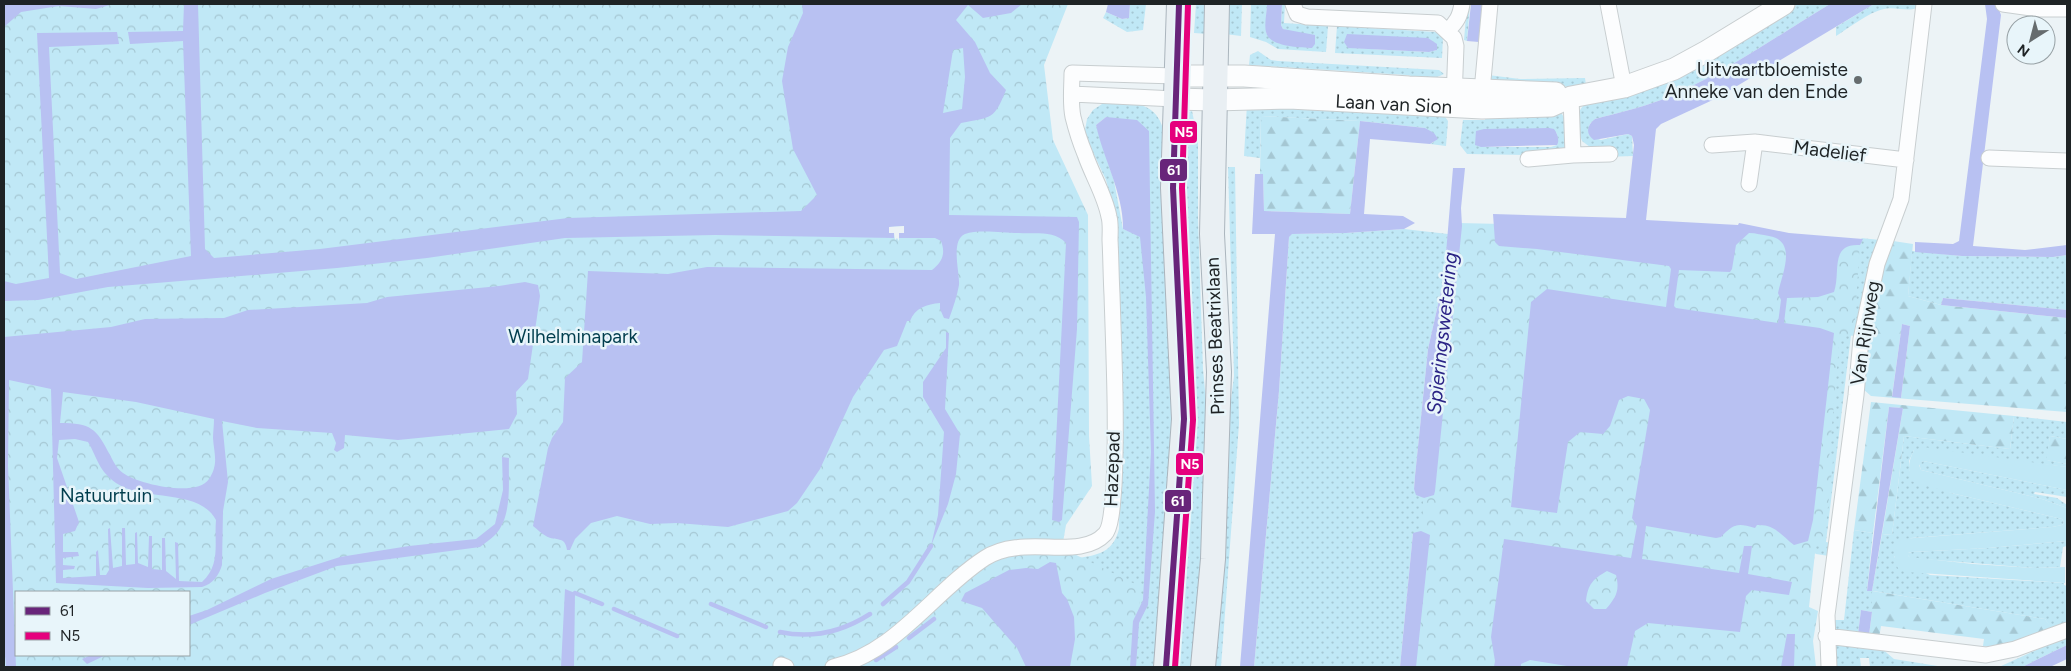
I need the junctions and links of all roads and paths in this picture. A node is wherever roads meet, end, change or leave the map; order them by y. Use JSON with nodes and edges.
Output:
{"nodes":[{"id":1,"x":1179,"y":4,"type":"edge"},
{"id":2,"x":1218,"y":4,"type":"edge"},
{"id":3,"x":1294,"y":4,"type":"edge"},
{"id":4,"x":1462,"y":4,"type":"edge"},
{"id":5,"x":1490,"y":4,"type":"edge"},
{"id":6,"x":1608,"y":4,"type":"edge"},
{"id":7,"x":1784,"y":4,"type":"edge"},
{"id":8,"x":1924,"y":4,"type":"edge"},
{"id":9,"x":2003,"y":4,"type":"edge"},
{"id":10,"x":2067,"y":9,"type":"edge"},
{"id":11,"x":1448,"y":30,"type":"junction"},
{"id":12,"x":1215,"y":75,"type":"junction"},
{"id":13,"x":1483,"y":80,"type":"junction"},
{"id":14,"x":1175,"y":87,"type":"junction"},
{"id":15,"x":1624,"y":87,"type":"junction"},
{"id":16,"x":1072,"y":94,"type":"junction"},
{"id":17,"x":1571,"y":97,"type":"junction"},
{"id":18,"x":1454,"y":98,"type":"junction"},
{"id":19,"x":1214,"y":100,"type":"junction"},
{"id":20,"x":1755,"y":142,"type":"junction"},
{"id":21,"x":1712,"y":145,"type":"dead end"},
{"id":22,"x":1610,"y":154,"type":"dead end"},
{"id":23,"x":1573,"y":155,"type":"junction"},
{"id":24,"x":1528,"y":158,"type":"dead end"},
{"id":25,"x":1989,"y":158,"type":"dead end"},
{"id":26,"x":1906,"y":160,"type":"junction"},
{"id":27,"x":2067,"y":160,"type":"edge"},
{"id":28,"x":1749,"y":184,"type":"dead end"},
{"id":29,"x":2067,"y":630,"type":"edge"},
{"id":30,"x":1826,"y":636,"type":"junction"},
{"id":31,"x":833,"y":667,"type":"edge"},
{"id":32,"x":1166,"y":667,"type":"edge"},
{"id":33,"x":1203,"y":667,"type":"edge"},
{"id":34,"x":1829,"y":667,"type":"edge"}],
"edges":[{"from":1,"to":14,"type":"main road","name":"Prinses Beatrixlaan"},
{"from":2,"to":12,"type":"main road","name":"Prinses Beatrixlaan"},
{"from":3,"to":11,"type":"street"},
{"from":4,"to":11,"type":"street"},
{"from":5,"to":13,"type":"street"},
{"from":6,"to":15,"type":"street"},
{"from":7,"to":15,"type":"street","name":"Laan van Sion"},
{"from":8,"to":26,"type":"street","name":"Van Rijnweg"},
{"from":9,"to":10,"type":"street"},
{"from":11,"to":18,"type":"street"},
{"from":12,"to":14,"type":"street","name":"Laan van Sion"},
{"from":12,"to":18,"type":"street","name":"Laan van Sion"},
{"from":12,"to":19,"type":"main road","name":"Prinses Beatrixlaan"},
{"from":13,"to":17,"type":"street","name":"Laan van Sion"},
{"from":13,"to":18,"type":"street","name":"Laan van Sion"},
{"from":14,"to":16,"type":"street"},
{"from":14,"to":16,"type":"street","name":"Hazepad"},
{"from":14,"to":19,"type":"street","name":"Laan van Sion"},
{"from":14,"to":32,"type":"main road","name":"Prinses Beatrixlaan"},
{"from":15,"to":17,"type":"street","name":"Laan van Sion"},
{"from":16,"to":31,"type":"street","name":"Hazepad"},
{"from":17,"to":18,"type":"street","name":"Laan van Sion"},
{"from":17,"to":23,"type":"street"},
{"from":18,"to":19,"type":"street","name":"Laan van Sion"},
{"from":19,"to":33,"type":"main road","name":"Prinses Beatrixlaan"},
{"from":20,"to":21,"type":"street","name":"Madelief"},
{"from":20,"to":26,"type":"street","name":"Madelief"},
{"from":20,"to":28,"type":"street"},
{"from":22,"to":23,"type":"street"},
{"from":23,"to":24,"type":"street"},
{"from":25,"to":27,"type":"street"},
{"from":26,"to":30,"type":"street","name":"Van Rijnweg"},
{"from":29,"to":30,"type":"street"},
{"from":30,"to":34,"type":"street","name":"Van Rijnweg"}]}
